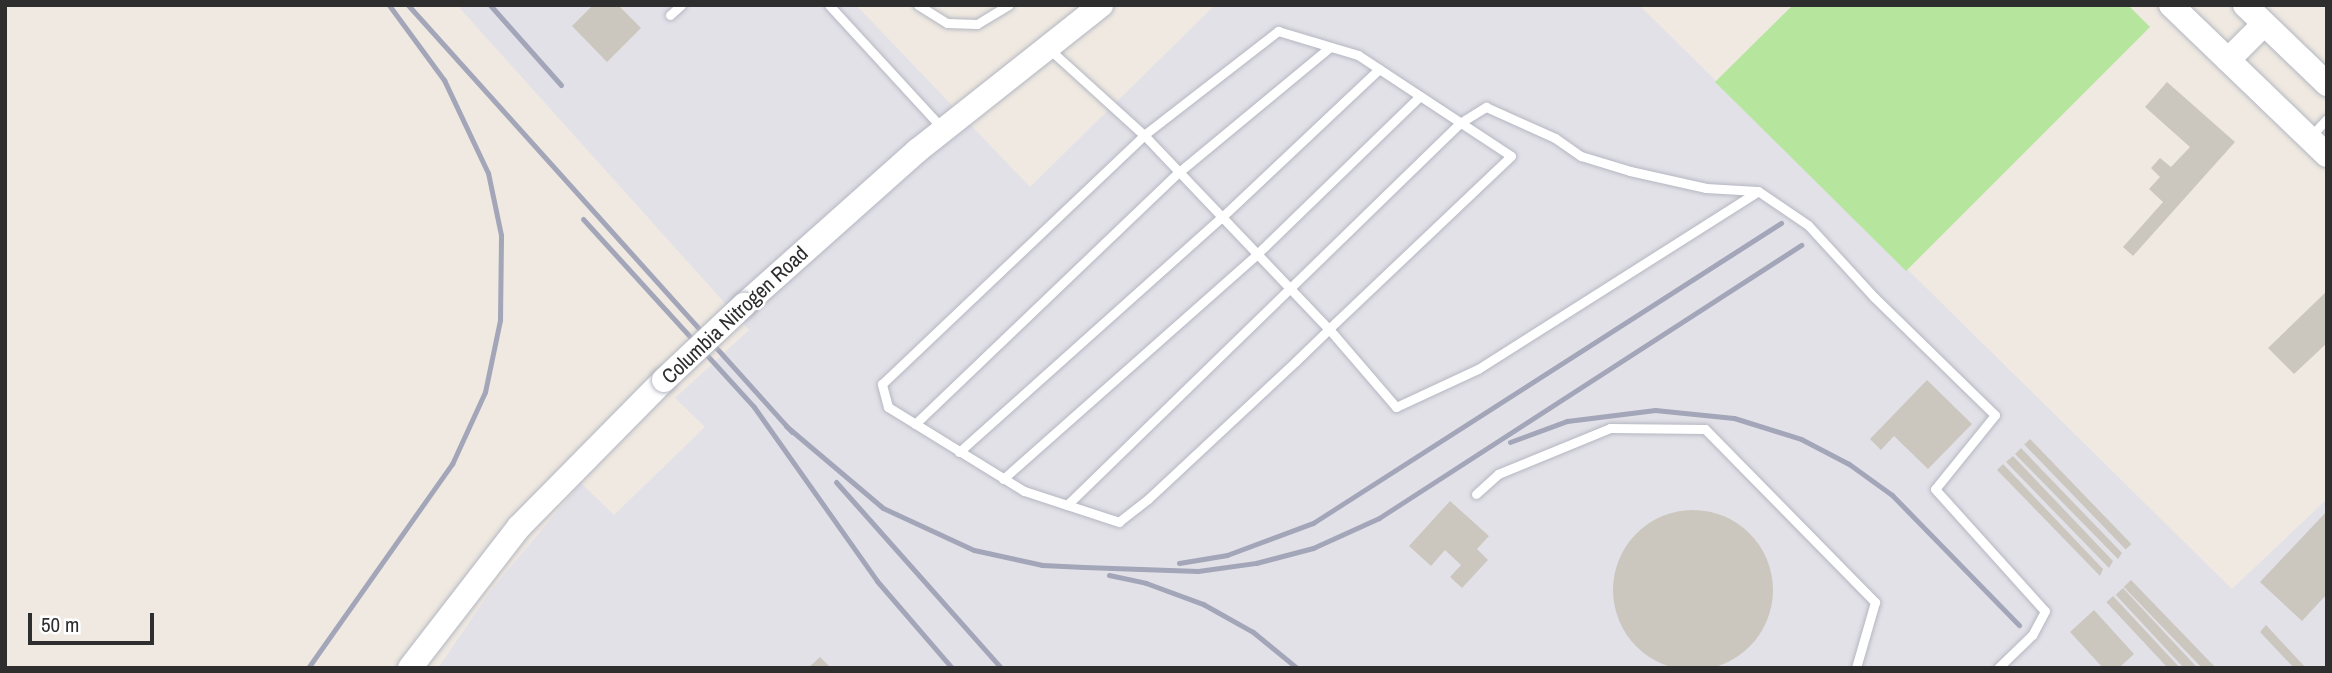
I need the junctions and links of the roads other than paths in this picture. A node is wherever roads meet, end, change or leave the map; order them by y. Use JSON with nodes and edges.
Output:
{"nodes":[{"id":1,"x":681,"y":5,"type":"edge"},
{"id":2,"x":830,"y":5,"type":"edge"},
{"id":3,"x":918,"y":5,"type":"edge"},
{"id":4,"x":1009,"y":5,"type":"edge"},
{"id":5,"x":1101,"y":5,"type":"edge"},
{"id":6,"x":2171,"y":5,"type":"edge"},
{"id":7,"x":2245,"y":5,"type":"edge"},
{"id":8,"x":670,"y":15,"type":"dead end"},
{"id":9,"x":2264,"y":24,"type":"junction"},
{"id":10,"x":1046,"y":47,"type":"junction"},
{"id":11,"x":1331,"y":47,"type":"junction"},
{"id":12,"x":2228,"y":60,"type":"junction"},
{"id":13,"x":1379,"y":69,"type":"junction"},
{"id":14,"x":2327,"y":85,"type":"edge"},
{"id":15,"x":1420,"y":96,"type":"junction"},
{"id":16,"x":2327,"y":119,"type":"edge"},
{"id":17,"x":1460,"y":123,"type":"junction"},
{"id":18,"x":943,"y":130,"type":"junction"},
{"id":19,"x":1144,"y":135,"type":"junction"},
{"id":20,"x":2318,"y":147,"type":"edge"},
{"id":21,"x":1179,"y":172,"type":"junction"},
{"id":22,"x":1758,"y":191,"type":"junction"},
{"id":23,"x":1222,"y":217,"type":"junction"},
{"id":24,"x":1257,"y":254,"type":"junction"},
{"id":25,"x":1289,"y":287,"type":"junction"},
{"id":26,"x":1329,"y":329,"type":"junction"},
{"id":27,"x":915,"y":424,"type":"junction"},
{"id":28,"x":959,"y":452,"type":"junction"},
{"id":29,"x":1003,"y":479,"type":"junction"},
{"id":30,"x":1476,"y":494,"type":"dead end"},
{"id":31,"x":1067,"y":505,"type":"junction"},
{"id":32,"x":410,"y":668,"type":"edge"},
{"id":33,"x":1856,"y":668,"type":"edge"},
{"id":34,"x":1998,"y":668,"type":"edge"}],
"edges":[{"from":1,"to":8,"type":"lane"},
{"from":2,"to":18,"type":"lane"},
{"from":3,"to":4,"type":"lane"},
{"from":5,"to":10,"type":"street","name":"Columbia Nitrogen Road"},
{"from":6,"to":12,"type":"street"},
{"from":7,"to":9,"type":"street"},
{"from":9,"to":12,"type":"street"},
{"from":9,"to":14,"type":"street"},
{"from":10,"to":18,"type":"street","name":"Columbia Nitrogen Road"},
{"from":10,"to":19,"type":"lane"},
{"from":11,"to":13,"type":"lane"},
{"from":11,"to":19,"type":"lane"},
{"from":11,"to":21,"type":"lane"},
{"from":12,"to":20,"type":"street"},
{"from":13,"to":15,"type":"lane"},
{"from":13,"to":23,"type":"lane"},
{"from":15,"to":17,"type":"lane"},
{"from":15,"to":24,"type":"lane"},
{"from":16,"to":20,"type":"lane"},
{"from":17,"to":22,"type":"lane"},
{"from":17,"to":25,"type":"lane"},
{"from":17,"to":26,"type":"lane"},
{"from":18,"to":32,"type":"street","name":"Columbia Nitrogen Road","bridge":true},
{"from":19,"to":21,"type":"lane"},
{"from":19,"to":27,"type":"lane"},
{"from":21,"to":23,"type":"lane"},
{"from":21,"to":27,"type":"lane"},
{"from":22,"to":26,"type":"lane"},
{"from":22,"to":34,"type":"lane"},
{"from":23,"to":24,"type":"lane"},
{"from":23,"to":28,"type":"lane"},
{"from":24,"to":25,"type":"lane"},
{"from":24,"to":29,"type":"lane"},
{"from":25,"to":26,"type":"lane"},
{"from":25,"to":31,"type":"lane"},
{"from":26,"to":31,"type":"lane"},
{"from":27,"to":28,"type":"lane"},
{"from":28,"to":29,"type":"lane"},
{"from":29,"to":31,"type":"lane"},
{"from":30,"to":33,"type":"lane"}]}
